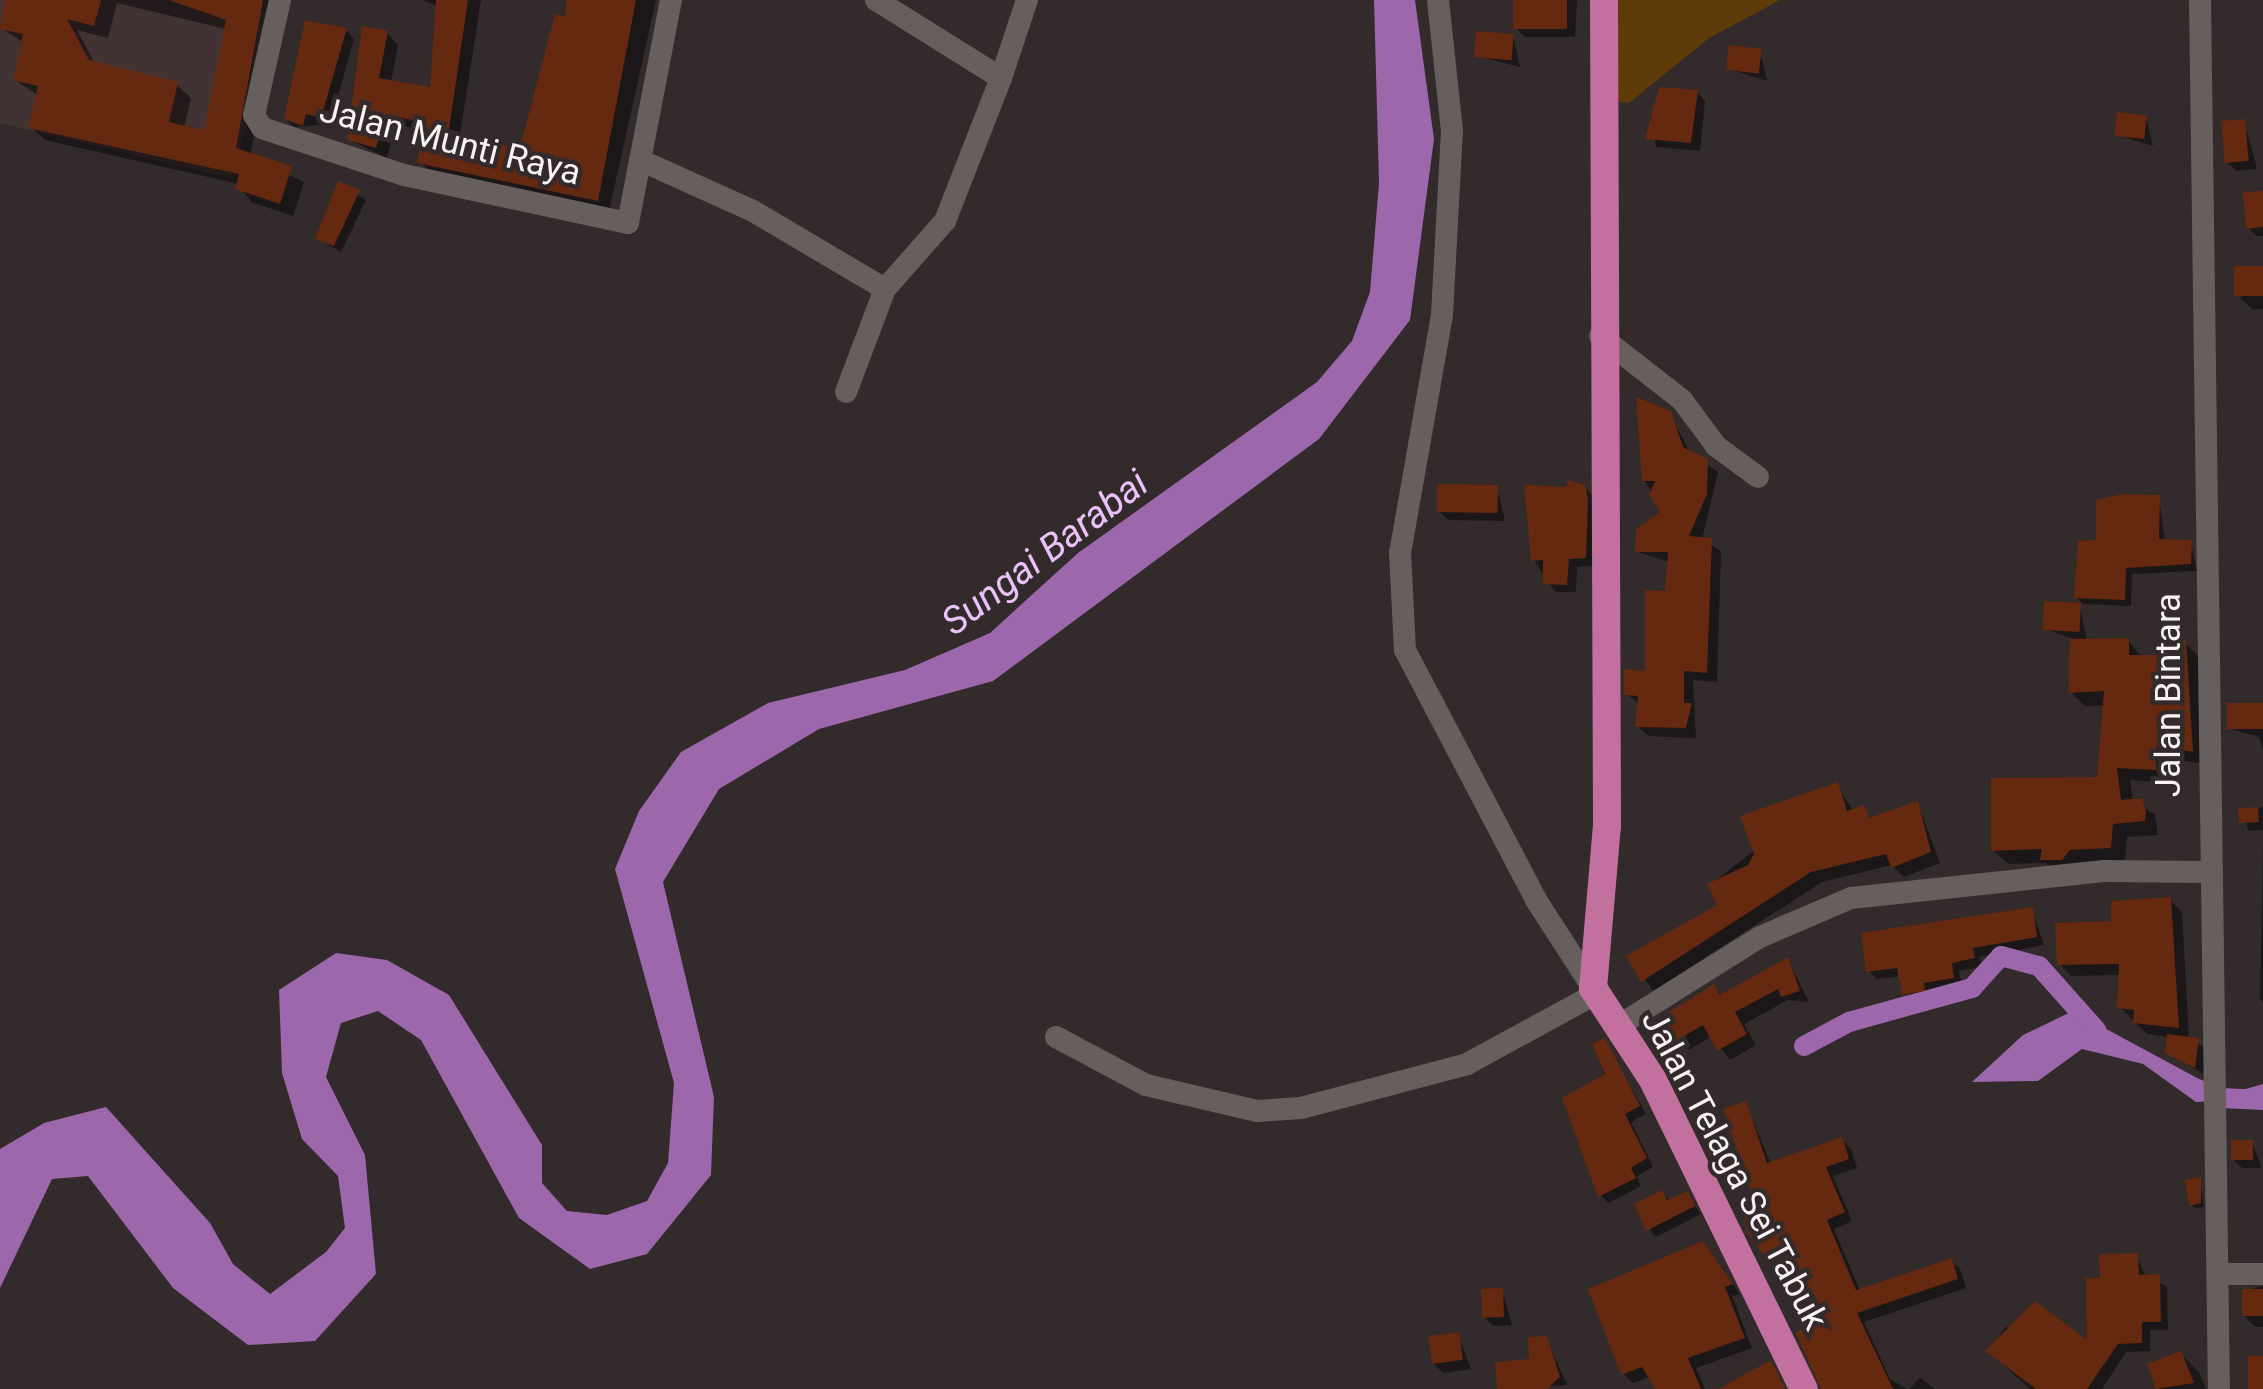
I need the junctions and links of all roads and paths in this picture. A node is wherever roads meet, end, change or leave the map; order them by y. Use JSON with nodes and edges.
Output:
{"nodes":[{"id":1,"x":280,"y":0,"type":"edge"},
{"id":2,"x":671,"y":0,"type":"edge"},
{"id":3,"x":1027,"y":0,"type":"edge"},
{"id":4,"x":1438,"y":0,"type":"edge"},
{"id":5,"x":1604,"y":0,"type":"edge"},
{"id":6,"x":2200,"y":0,"type":"edge"},
{"id":7,"x":879,"y":1,"type":"edge"},
{"id":8,"x":1001,"y":78,"type":"junction"},
{"id":9,"x":640,"y":160,"type":"junction"},
{"id":10,"x":886,"y":289,"type":"junction"},
{"id":11,"x":1600,"y":336,"type":"junction"},
{"id":12,"x":846,"y":392,"type":"dead end"},
{"id":13,"x":1758,"y":477,"type":"dead end"},
{"id":14,"x":2205,"y":872,"type":"junction"},
{"id":15,"x":1595,"y":991,"type":"junction"},
{"id":16,"x":1618,"y":1026,"type":"junction"},
{"id":17,"x":1056,"y":1038,"type":"dead end"},
{"id":18,"x":2218,"y":1274,"type":"junction"},
{"id":19,"x":2263,"y":1274,"type":"edge"},
{"id":20,"x":1804,"y":1389,"type":"edge"},
{"id":21,"x":2218,"y":1389,"type":"edge"}],
"edges":[{"from":1,"to":9,"type":"street","name":"Jalan Munti Raya"},
{"from":2,"to":9,"type":"street"},
{"from":3,"to":8,"type":"street"},
{"from":4,"to":15,"type":"street"},
{"from":5,"to":11,"type":"main road"},
{"from":6,"to":14,"type":"street","name":"Jalan Bintara"},
{"from":7,"to":8,"type":"street"},
{"from":8,"to":10,"type":"street"},
{"from":9,"to":10,"type":"street"},
{"from":10,"to":12,"type":"street"},
{"from":11,"to":13,"type":"street"},
{"from":11,"to":15,"type":"main road"},
{"from":14,"to":16,"type":"street"},
{"from":14,"to":18,"type":"street","name":"Jalan Bintara"},
{"from":15,"to":16,"type":"main road","name":"Jalan Telaga Sei Tabuk"},
{"from":15,"to":17,"type":"street"},
{"from":16,"to":20,"type":"main road","name":"Jalan Telaga Sei Tabuk"},
{"from":18,"to":19,"type":"street"},
{"from":18,"to":21,"type":"street","name":"Jalan Bintara"}]}
